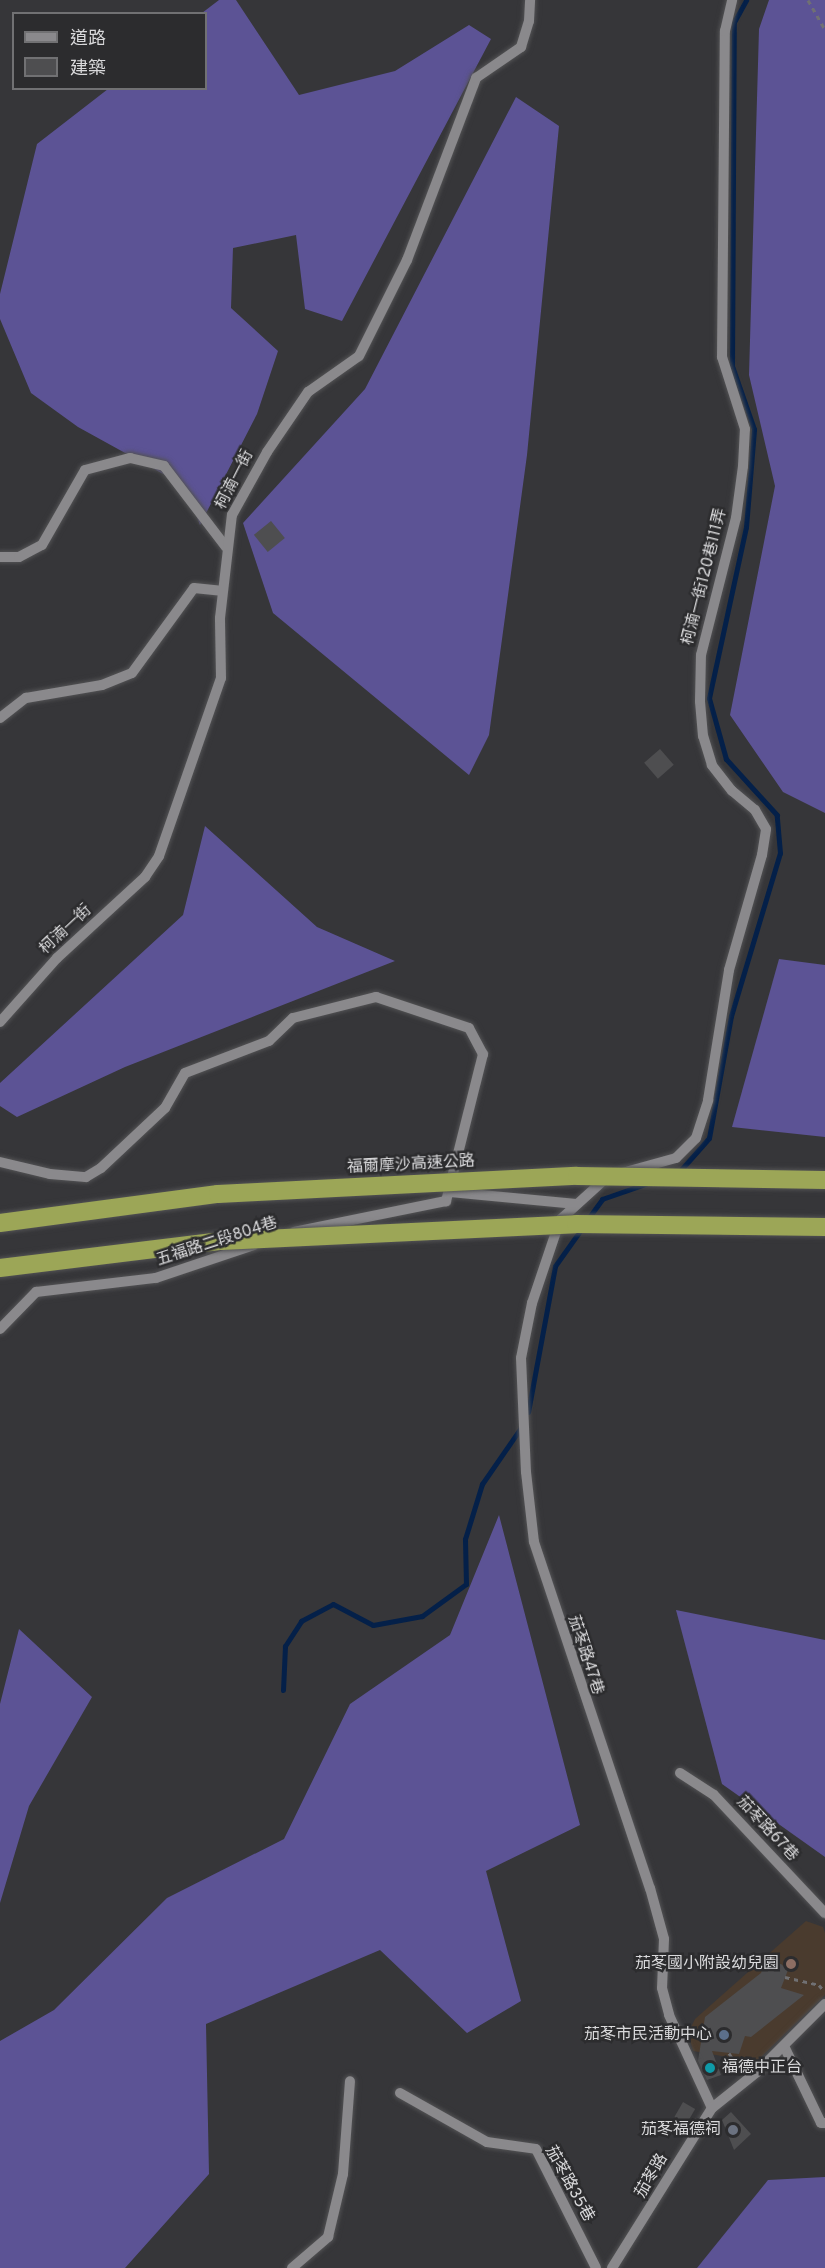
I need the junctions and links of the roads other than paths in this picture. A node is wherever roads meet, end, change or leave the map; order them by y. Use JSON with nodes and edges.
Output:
{"nodes":[{"id":1,"x":530,"y":0,"type":"edge"},
{"id":2,"x":732,"y":0,"type":"edge"},
{"id":3,"x":226,"y":547,"type":"junction"},
{"id":4,"x":0,"y":557,"type":"edge"},
{"id":5,"x":222,"y":591,"type":"junction"},
{"id":6,"x":0,"y":718,"type":"edge"},
{"id":7,"x":0,"y":1022,"type":"edge"},
{"id":8,"x":0,"y":1162,"type":"edge"},
{"id":9,"x":825,"y":1180,"type":"edge"},
{"id":10,"x":450,"y":1192,"type":"junction"},
{"id":11,"x":576,"y":1204,"type":"junction"},
{"id":12,"x":0,"y":1223,"type":"edge"},
{"id":13,"x":825,"y":1227,"type":"edge"},
{"id":14,"x":0,"y":1268,"type":"edge"},
{"id":15,"x":0,"y":1329,"type":"edge"},
{"id":16,"x":680,"y":1773,"type":"dead end"},
{"id":17,"x":825,"y":1912,"type":"edge"},
{"id":18,"x":825,"y":2004,"type":"edge"},
{"id":19,"x":784,"y":2046,"type":"junction"},
{"id":20,"x":350,"y":2081,"type":"dead end"},
{"id":21,"x":400,"y":2093,"type":"dead end"},
{"id":22,"x":712,"y":2108,"type":"junction"},
{"id":23,"x":825,"y":2123,"type":"edge"},
{"id":24,"x":292,"y":2268,"type":"edge"},
{"id":25,"x":596,"y":2268,"type":"edge"},
{"id":26,"x":612,"y":2268,"type":"edge"}],
"edges":[{"from":1,"to":3,"type":"street","name":"柯湳一街"},
{"from":2,"to":11,"type":"street","name":"柯湳一街120巷111弄"},
{"from":3,"to":4,"type":"street"},
{"from":3,"to":5,"type":"street","name":"柯湳一街"},
{"from":5,"to":6,"type":"street"},
{"from":5,"to":7,"type":"street","name":"柯湳一街"},
{"from":8,"to":10,"type":"street"},
{"from":9,"to":12,"type":"highway","name":"福爾摩沙高速公路","bridge":true},
{"from":10,"to":11,"type":"street"},
{"from":10,"to":15,"type":"street","name":"五福路二段804巷"},
{"from":11,"to":22,"type":"street","name":"茄苳路47巷"},
{"from":13,"to":14,"type":"highway","bridge":true},
{"from":16,"to":17,"type":"street","name":"茄苳路67巷"},
{"from":18,"to":19,"type":"street","name":"茄苳路"},
{"from":19,"to":22,"type":"street","name":"茄苳路"},
{"from":19,"to":23,"type":"street"},
{"from":20,"to":24,"type":"street"},
{"from":21,"to":25,"type":"street","name":"茄苳路35巷"},
{"from":22,"to":26,"type":"street","name":"茄苳路"}]}
